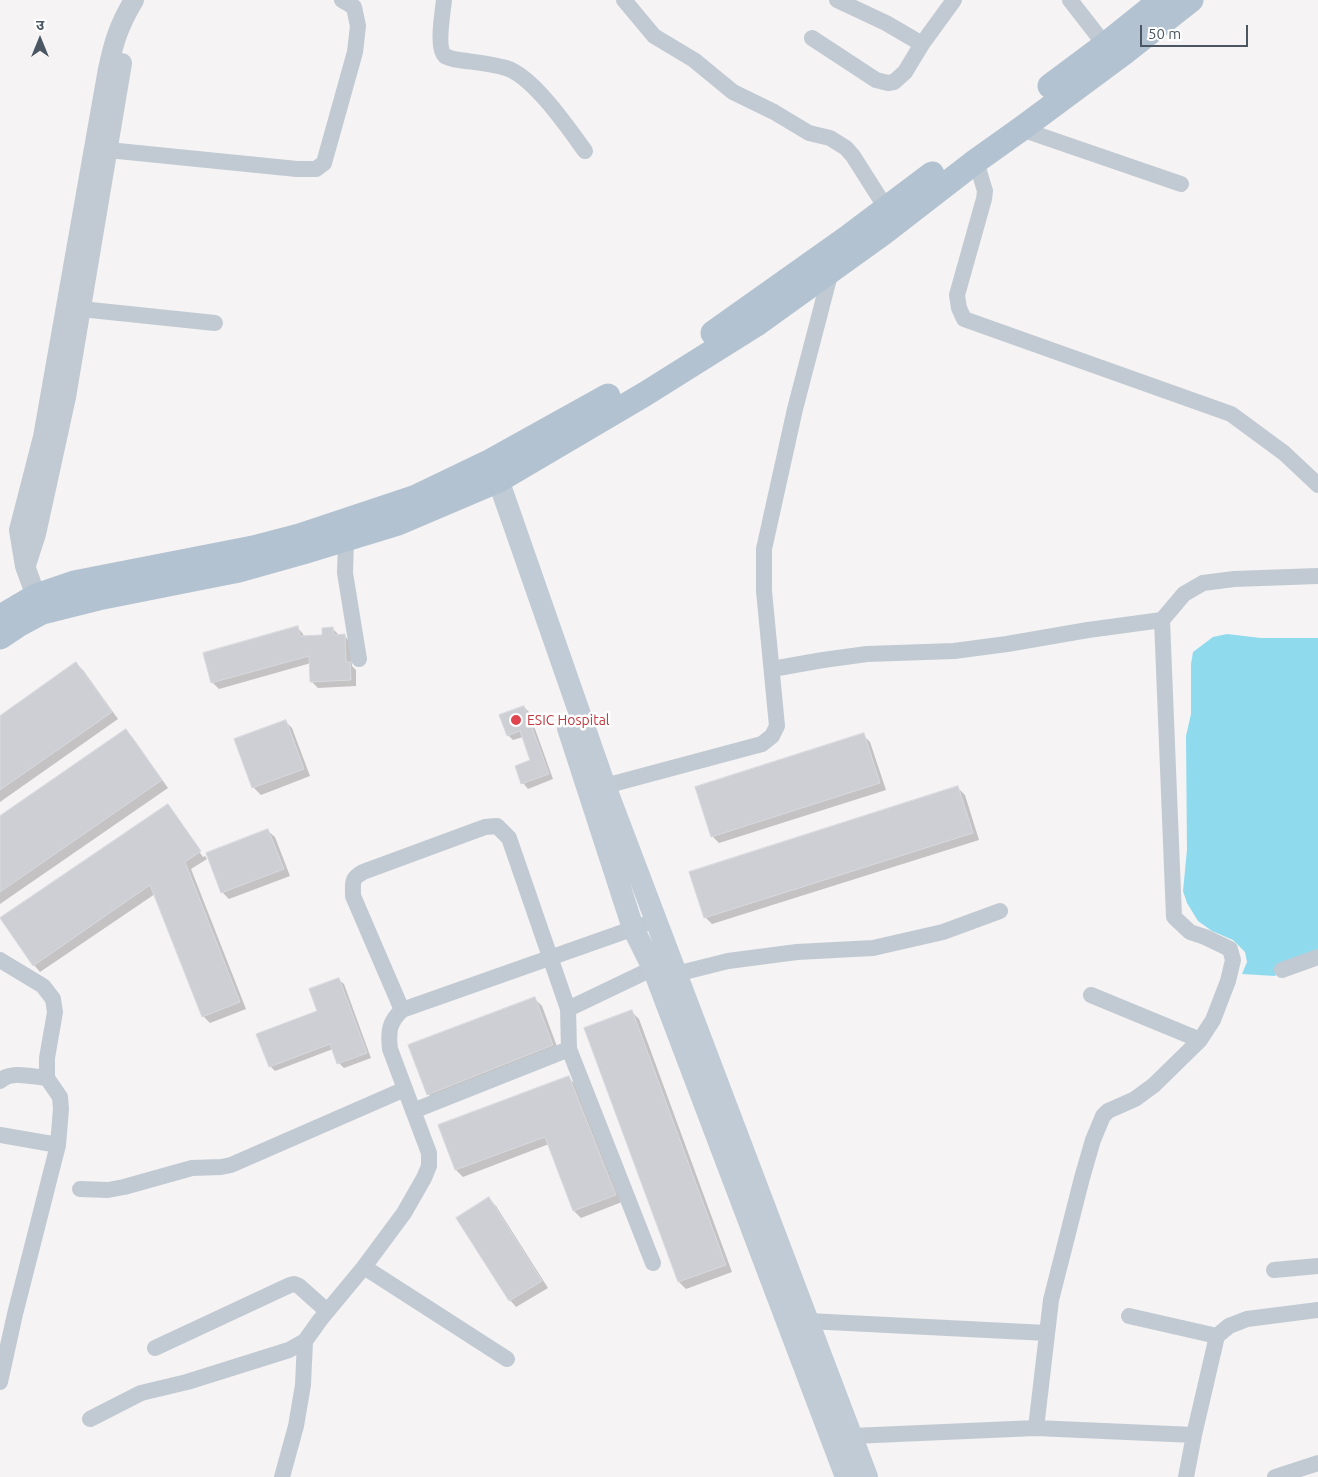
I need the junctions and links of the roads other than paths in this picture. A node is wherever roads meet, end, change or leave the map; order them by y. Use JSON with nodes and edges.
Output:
{"nodes":[{"id":1,"x":134,"y":0,"type":"edge"},
{"id":2,"x":150,"y":0,"type":"edge"},
{"id":3,"x":342,"y":0,"type":"edge"},
{"id":4,"x":444,"y":0,"type":"edge"},
{"id":5,"x":624,"y":0,"type":"edge"},
{"id":6,"x":836,"y":0,"type":"edge"},
{"id":7,"x":954,"y":0,"type":"edge"},
{"id":8,"x":1070,"y":0,"type":"edge"},
{"id":9,"x":1161,"y":0,"type":"edge"},
{"id":10,"x":1191,"y":0,"type":"edge"},
{"id":11,"x":812,"y":38,"type":"dead end"},
{"id":12,"x":922,"y":44,"type":"junction"},
{"id":13,"x":1105,"y":45,"type":"junction"},
{"id":14,"x":1021,"y":129,"type":"junction"},
{"id":15,"x":108,"y":150,"type":"junction"},
{"id":16,"x":585,"y":152,"type":"dead end"},
{"id":17,"x":976,"y":161,"type":"junction"},
{"id":18,"x":1181,"y":184,"type":"dead end"},
{"id":19,"x":886,"y":208,"type":"junction"},
{"id":20,"x":831,"y":271,"type":"junction"},
{"id":21,"x":81,"y":309,"type":"junction"},
{"id":22,"x":215,"y":323,"type":"dead end"},
{"id":23,"x":488,"y":474,"type":"junction"},
{"id":24,"x":1316,"y":480,"type":"edge"},
{"id":25,"x":345,"y":530,"type":"junction"},
{"id":26,"x":25,"y":566,"type":"junction"},
{"id":27,"x":1318,"y":576,"type":"edge"},
{"id":28,"x":39,"y":604,"type":"junction"},
{"id":29,"x":0,"y":617,"type":"edge"},
{"id":30,"x":1162,"y":620,"type":"junction"},
{"id":31,"x":0,"y":637,"type":"edge"},
{"id":32,"x":359,"y":659,"type":"dead end"},
{"id":33,"x":772,"y":669,"type":"junction"},
{"id":34,"x":605,"y":786,"type":"junction"},
{"id":35,"x":1000,"y":911,"type":"dead end"},
{"id":36,"x":656,"y":920,"type":"junction"},
{"id":37,"x":633,"y":928,"type":"junction"},
{"id":38,"x":550,"y":957,"type":"junction"},
{"id":39,"x":1318,"y":957,"type":"edge"},
{"id":40,"x":0,"y":960,"type":"edge"},
{"id":41,"x":667,"y":967,"type":"junction"},
{"id":42,"x":1282,"y":970,"type":"dead end"},
{"id":43,"x":1091,"y":995,"type":"dead end"},
{"id":44,"x":568,"y":1009,"type":"junction"},
{"id":45,"x":402,"y":1010,"type":"junction"},
{"id":46,"x":1200,"y":1040,"type":"junction"},
{"id":47,"x":569,"y":1049,"type":"junction"},
{"id":48,"x":46,"y":1078,"type":"junction"},
{"id":49,"x":0,"y":1081,"type":"edge"},
{"id":50,"x":405,"y":1089,"type":"junction"},
{"id":51,"x":413,"y":1111,"type":"junction"},
{"id":52,"x":0,"y":1135,"type":"edge"},
{"id":53,"x":58,"y":1145,"type":"junction"},
{"id":54,"x":80,"y":1190,"type":"dead end"},
{"id":55,"x":653,"y":1263,"type":"dead end"},
{"id":56,"x":1318,"y":1266,"type":"edge"},
{"id":57,"x":364,"y":1267,"type":"junction"},
{"id":58,"x":1274,"y":1270,"type":"dead end"},
{"id":59,"x":1318,"y":1310,"type":"edge"},
{"id":60,"x":8,"y":1312,"type":"edge"},
{"id":61,"x":327,"y":1312,"type":"junction"},
{"id":62,"x":1129,"y":1316,"type":"dead end"},
{"id":63,"x":808,"y":1321,"type":"junction"},
{"id":64,"x":1047,"y":1333,"type":"junction"},
{"id":65,"x":1217,"y":1336,"type":"junction"},
{"id":66,"x":305,"y":1341,"type":"junction"},
{"id":67,"x":155,"y":1348,"type":"dead end"},
{"id":68,"x":507,"y":1359,"type":"dead end"},
{"id":69,"x":0,"y":1382,"type":"edge"},
{"id":70,"x":90,"y":1419,"type":"dead end"},
{"id":71,"x":1036,"y":1428,"type":"junction"},
{"id":72,"x":1194,"y":1435,"type":"junction"},
{"id":73,"x":852,"y":1436,"type":"junction"},
{"id":74,"x":1318,"y":1464,"type":"edge"},
{"id":75,"x":282,"y":1477,"type":"edge"},
{"id":76,"x":846,"y":1477,"type":"edge"},
{"id":77,"x":867,"y":1477,"type":"edge"},
{"id":78,"x":1186,"y":1477,"type":"edge"},
{"id":79,"x":1275,"y":1477,"type":"edge"}],
"edges":[{"from":1,"to":26,"type":"street"},
{"from":2,"to":15,"type":"street"},
{"from":3,"to":15,"type":"street"},
{"from":4,"to":16,"type":"street"},
{"from":5,"to":19,"type":"street"},
{"from":6,"to":12,"type":"street"},
{"from":7,"to":12,"type":"street"},
{"from":8,"to":13,"type":"street"},
{"from":9,"to":13,"type":"main road"},
{"from":10,"to":14,"type":"main road"},
{"from":11,"to":12,"type":"street"},
{"from":13,"to":19,"type":"main road"},
{"from":14,"to":17,"type":"main road"},
{"from":14,"to":18,"type":"street"},
{"from":15,"to":21,"type":"street"},
{"from":17,"to":20,"type":"main road"},
{"from":17,"to":24,"type":"street"},
{"from":19,"to":23,"type":"main road"},
{"from":20,"to":23,"type":"main road"},
{"from":20,"to":33,"type":"street"},
{"from":21,"to":22,"type":"street"},
{"from":21,"to":26,"type":"street"},
{"from":23,"to":25,"type":"main road"},
{"from":23,"to":34,"type":"main road"},
{"from":23,"to":37,"type":"main road"},
{"from":25,"to":28,"type":"main road"},
{"from":25,"to":32,"type":"street"},
{"from":26,"to":28,"type":"street"},
{"from":27,"to":30,"type":"street"},
{"from":28,"to":29,"type":"main road"},
{"from":28,"to":31,"type":"main road"},
{"from":30,"to":33,"type":"street"},
{"from":30,"to":46,"type":"street"},
{"from":33,"to":34,"type":"street"},
{"from":34,"to":36,"type":"main road"},
{"from":35,"to":41,"type":"street"},
{"from":36,"to":37,"type":"street"},
{"from":36,"to":41,"type":"main road"},
{"from":37,"to":38,"type":"street"},
{"from":37,"to":41,"type":"main road"},
{"from":38,"to":44,"type":"street"},
{"from":38,"to":45,"type":"street"},
{"from":38,"to":45,"type":"street"},
{"from":39,"to":42,"type":"street"},
{"from":40,"to":48,"type":"street"},
{"from":41,"to":44,"type":"street"},
{"from":41,"to":63,"type":"main road"},
{"from":41,"to":76,"type":"main road"},
{"from":43,"to":46,"type":"street"},
{"from":44,"to":47,"type":"street"},
{"from":45,"to":50,"type":"street"},
{"from":46,"to":64,"type":"street"},
{"from":47,"to":51,"type":"street"},
{"from":47,"to":55,"type":"street"},
{"from":48,"to":49,"type":"street"},
{"from":48,"to":53,"type":"street"},
{"from":50,"to":51,"type":"street"},
{"from":50,"to":54,"type":"street"},
{"from":51,"to":57,"type":"street"},
{"from":52,"to":53,"type":"street"},
{"from":53,"to":60,"type":"street"},
{"from":56,"to":58,"type":"street"},
{"from":57,"to":61,"type":"street"},
{"from":57,"to":68,"type":"street"},
{"from":59,"to":65,"type":"street"},
{"from":60,"to":69,"type":"street"},
{"from":61,"to":66,"type":"street"},
{"from":61,"to":67,"type":"street"},
{"from":62,"to":65,"type":"street"},
{"from":63,"to":64,"type":"street"},
{"from":63,"to":73,"type":"main road"},
{"from":64,"to":71,"type":"street"},
{"from":65,"to":72,"type":"street"},
{"from":66,"to":70,"type":"street"},
{"from":66,"to":75,"type":"street"},
{"from":71,"to":72,"type":"street"},
{"from":71,"to":73,"type":"street"},
{"from":72,"to":78,"type":"street"},
{"from":73,"to":77,"type":"main road"},
{"from":74,"to":79,"type":"street"}]}
